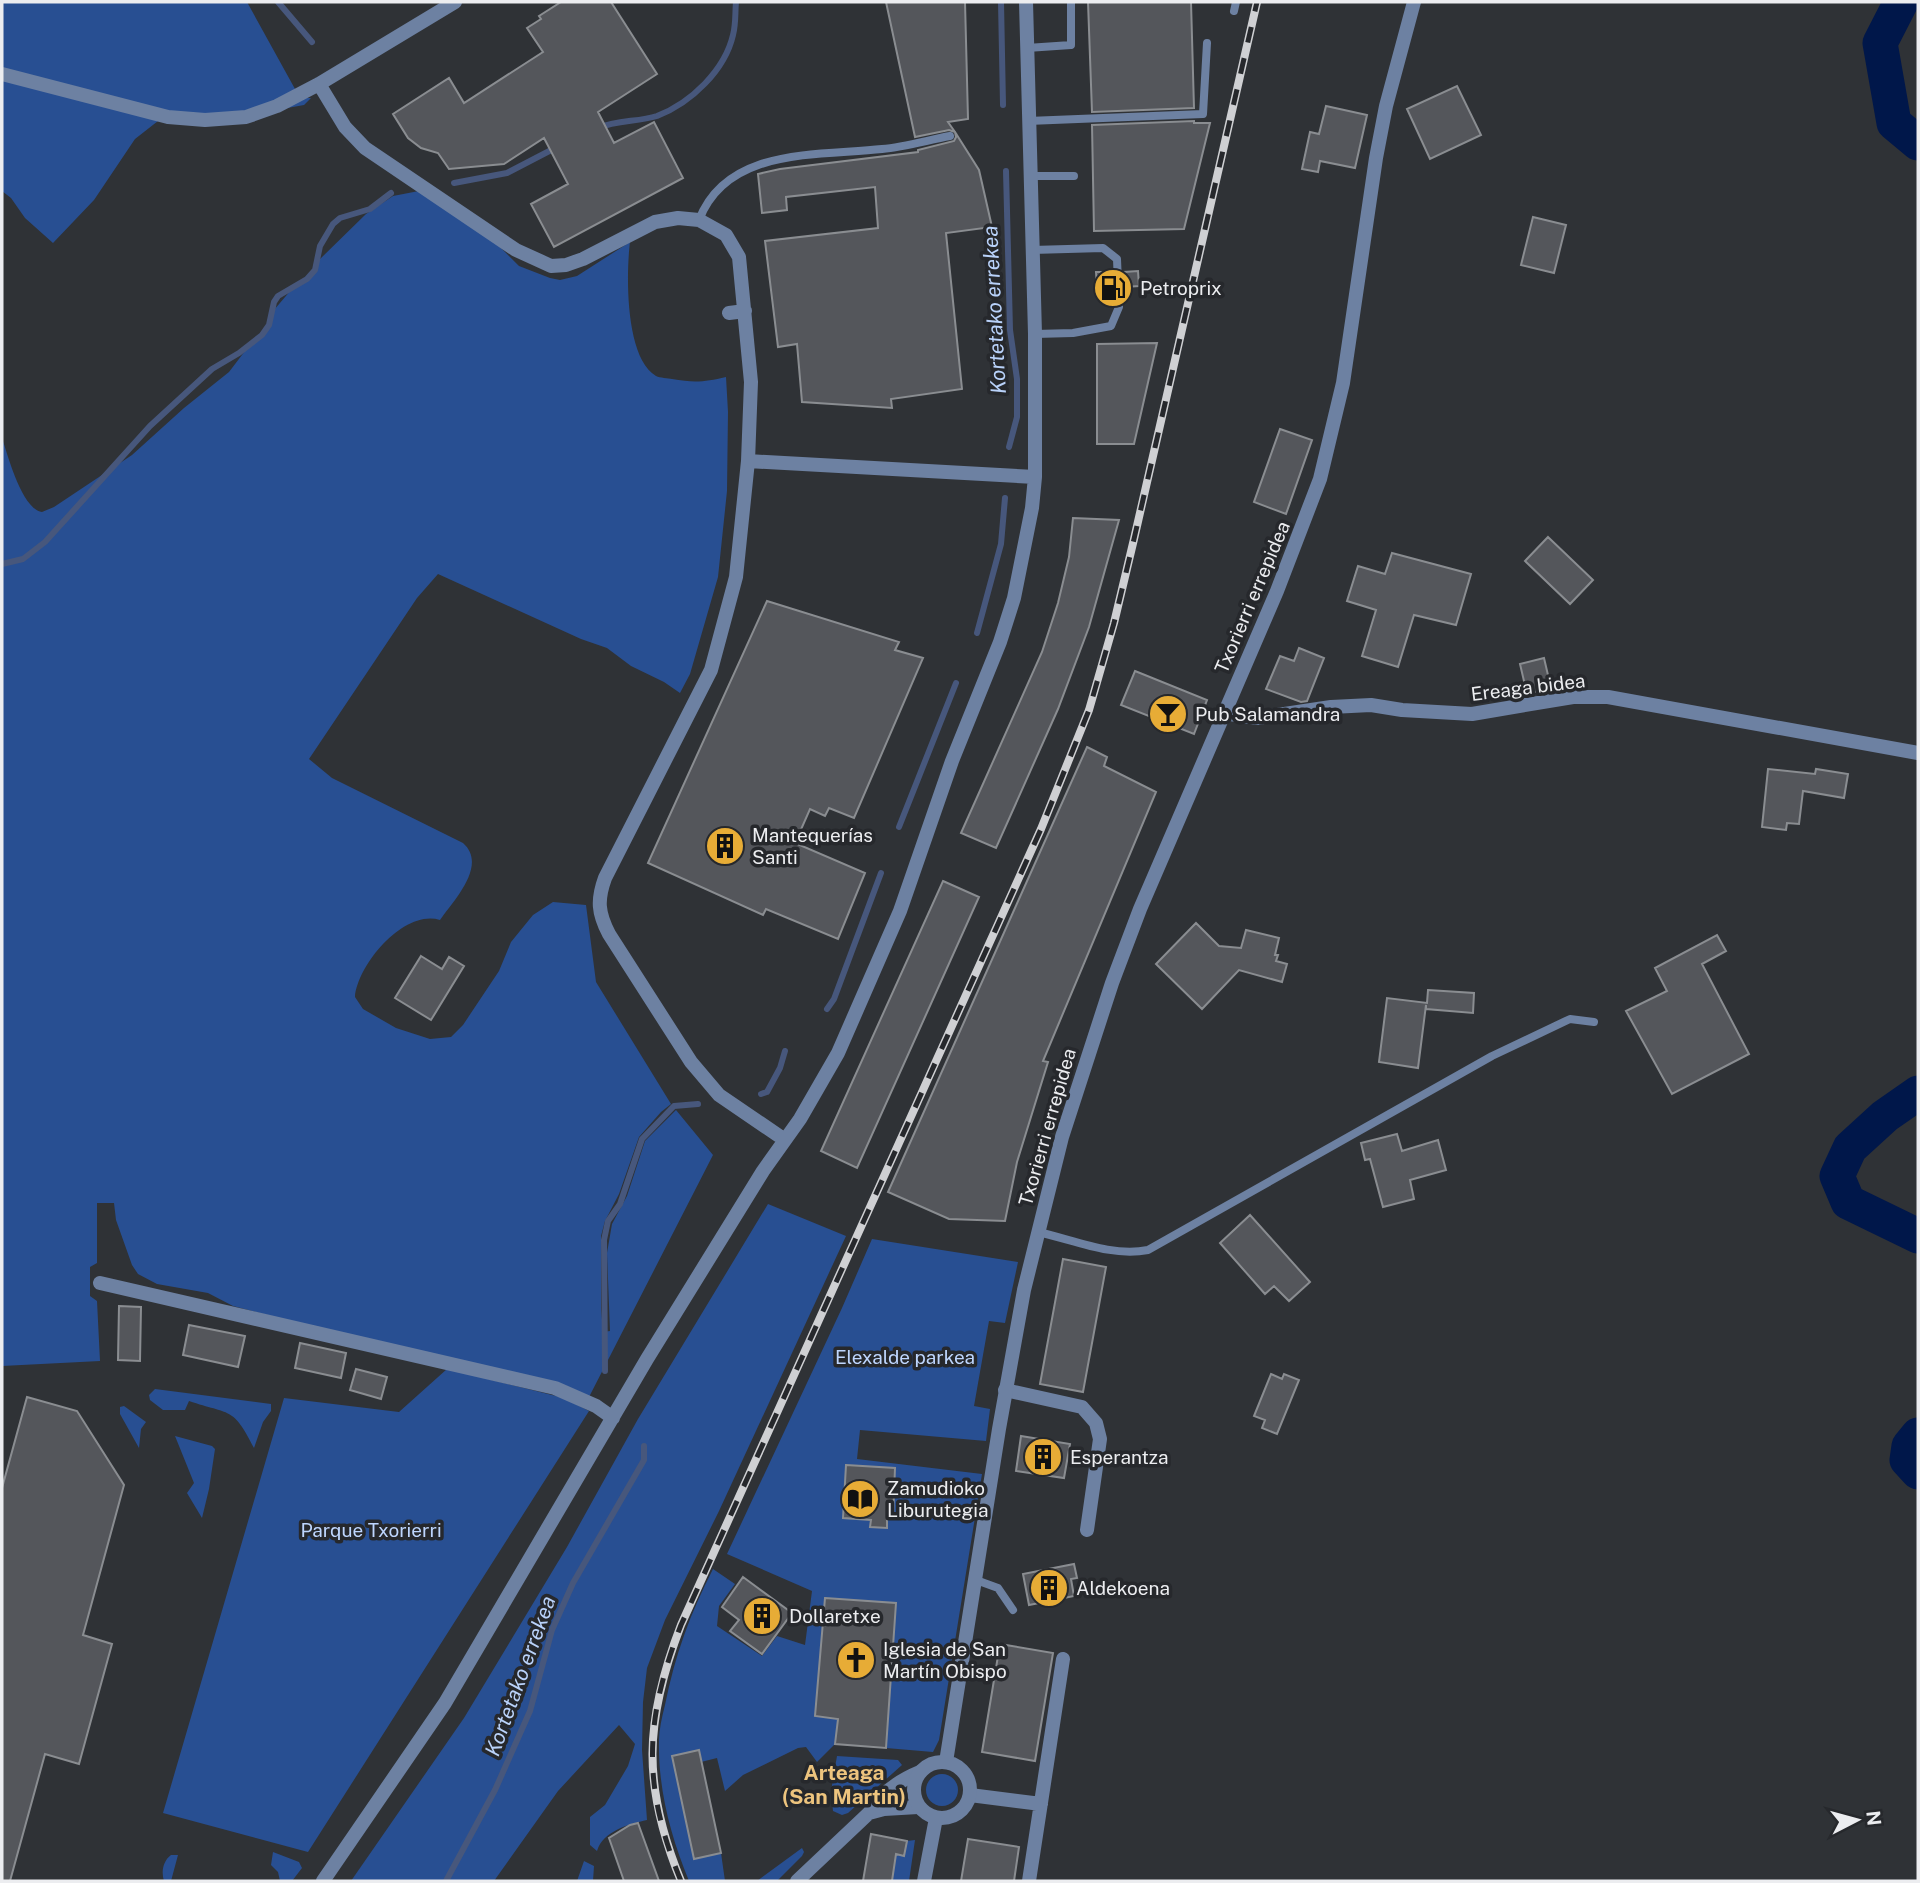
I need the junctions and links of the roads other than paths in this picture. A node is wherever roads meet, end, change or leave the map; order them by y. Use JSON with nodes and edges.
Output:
{"nodes":[{"id":1,"x":455,"y":2,"type":"edge"},
{"id":2,"x":1026,"y":2,"type":"edge"},
{"id":3,"x":1071,"y":2,"type":"edge"},
{"id":4,"x":1414,"y":2,"type":"edge"},
{"id":5,"x":1207,"y":43,"type":"dead end"},
{"id":6,"x":1027,"y":48,"type":"junction"},
{"id":7,"x":2,"y":74,"type":"edge"},
{"id":8,"x":319,"y":84,"type":"junction"},
{"id":9,"x":1028,"y":121,"type":"junction"},
{"id":10,"x":950,"y":136,"type":"dead end"},
{"id":11,"x":1030,"y":176,"type":"junction"},
{"id":12,"x":1073,"y":176,"type":"dead end"},
{"id":13,"x":699,"y":220,"type":"junction"},
{"id":14,"x":1032,"y":250,"type":"junction"},
{"id":15,"x":745,"y":311,"type":"junction"},
{"id":16,"x":729,"y":313,"type":"dead end"},
{"id":17,"x":1035,"y":334,"type":"junction"},
{"id":18,"x":748,"y":461,"type":"junction"},
{"id":19,"x":1035,"y":477,"type":"junction"},
{"id":20,"x":1223,"y":713,"type":"junction"},
{"id":21,"x":1918,"y":753,"type":"edge"},
{"id":22,"x":1594,"y":1022,"type":"dead end"},
{"id":23,"x":785,"y":1140,"type":"junction"},
{"id":24,"x":1038,"y":1232,"type":"junction"},
{"id":25,"x":100,"y":1283,"type":"dead end"},
{"id":26,"x":1005,"y":1390,"type":"junction"},
{"id":27,"x":613,"y":1418,"type":"junction"},
{"id":28,"x":1087,"y":1530,"type":"dead end"},
{"id":29,"x":976,"y":1580,"type":"junction"},
{"id":30,"x":1013,"y":1610,"type":"dead end"},
{"id":31,"x":1063,"y":1659,"type":"dead end"},
{"id":32,"x":946,"y":1762,"type":"junction"},
{"id":33,"x":920,"y":1772,"type":"junction"},
{"id":34,"x":970,"y":1795,"type":"junction"},
{"id":35,"x":1041,"y":1804,"type":"junction"},
{"id":36,"x":918,"y":1807,"type":"junction"},
{"id":37,"x":869,"y":1813,"type":"junction"},
{"id":38,"x":936,"y":1818,"type":"junction"},
{"id":39,"x":323,"y":1881,"type":"edge"},
{"id":40,"x":797,"y":1881,"type":"edge"},
{"id":41,"x":924,"y":1881,"type":"edge"},
{"id":42,"x":1029,"y":1881,"type":"edge"}],
"edges":[{"from":1,"to":8,"type":"street"},
{"from":2,"to":6,"type":"street"},
{"from":3,"to":6,"type":"lane"},
{"from":4,"to":20,"type":"street","name":"Txorierri errepidea"},
{"from":5,"to":9,"type":"lane"},
{"from":6,"to":9,"type":"street"},
{"from":7,"to":8,"type":"street"},
{"from":8,"to":13,"type":"street"},
{"from":9,"to":11,"type":"street"},
{"from":10,"to":13,"type":"lane"},
{"from":11,"to":12,"type":"lane"},
{"from":11,"to":14,"type":"street"},
{"from":13,"to":15,"type":"street"},
{"from":14,"to":17,"type":"street"},
{"from":14,"to":17,"type":"lane"},
{"from":15,"to":16,"type":"street"},
{"from":15,"to":18,"type":"street"},
{"from":17,"to":19,"type":"street"},
{"from":18,"to":19,"type":"street"},
{"from":18,"to":23,"type":"street"},
{"from":19,"to":23,"type":"street"},
{"from":20,"to":21,"type":"street","name":"Ereaga bidea"},
{"from":20,"to":24,"type":"street","name":"Txorierri errepidea"},
{"from":22,"to":24,"type":"lane"},
{"from":23,"to":27,"type":"street"},
{"from":24,"to":26,"type":"street","name":"Txorierri errepidea"},
{"from":25,"to":27,"type":"street"},
{"from":26,"to":28,"type":"street"},
{"from":26,"to":29,"type":"street","name":"Txorierri errepidea"},
{"from":27,"to":39,"type":"street"},
{"from":29,"to":30,"type":"lane"},
{"from":29,"to":32,"type":"street","name":"Txorierri errepidea"},
{"from":31,"to":35,"type":"street"},
{"from":32,"to":33,"type":"street"},
{"from":32,"to":34,"type":"street"},
{"from":33,"to":36,"type":"street"},
{"from":33,"to":37,"type":"street"},
{"from":34,"to":35,"type":"street"},
{"from":34,"to":38,"type":"street"},
{"from":35,"to":42,"type":"street"},
{"from":36,"to":37,"type":"street"},
{"from":36,"to":38,"type":"street"},
{"from":37,"to":40,"type":"street"},
{"from":38,"to":41,"type":"street"}]}
